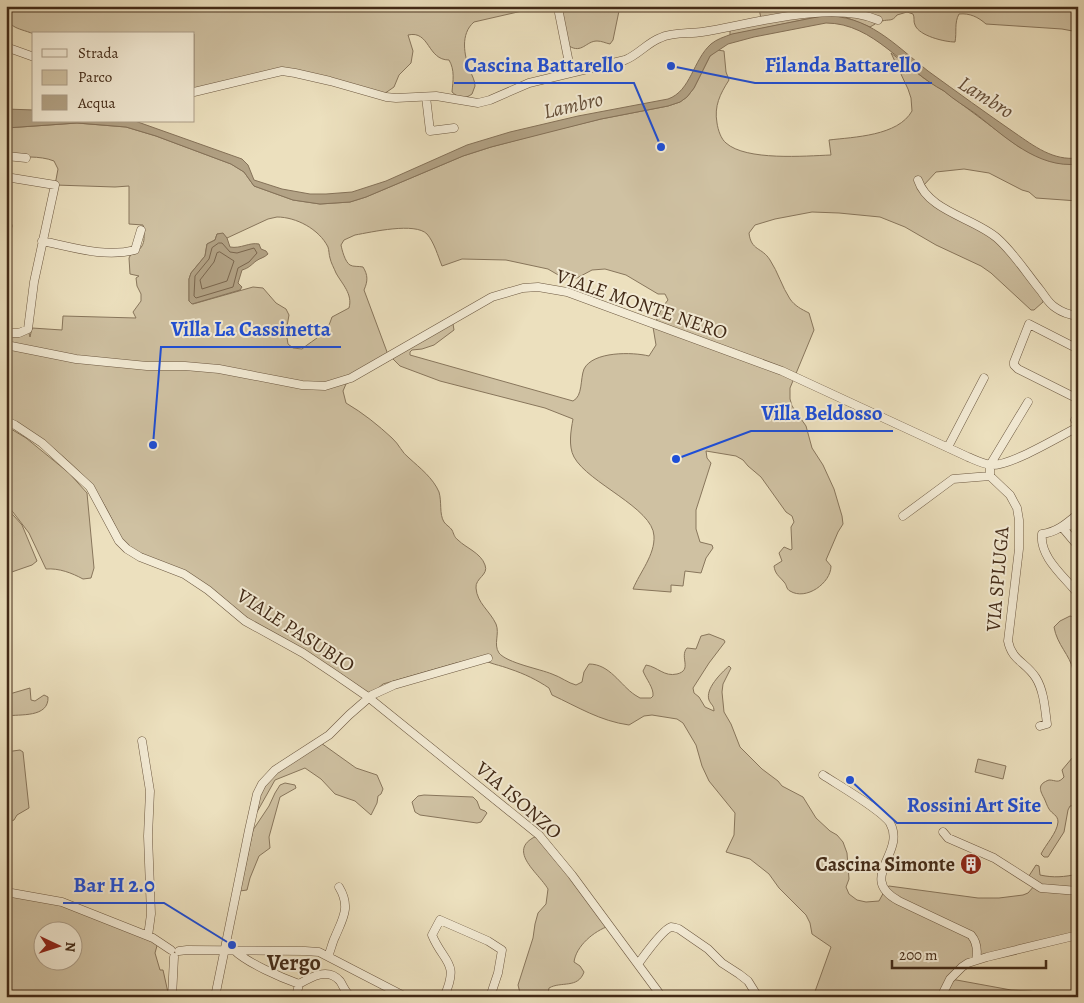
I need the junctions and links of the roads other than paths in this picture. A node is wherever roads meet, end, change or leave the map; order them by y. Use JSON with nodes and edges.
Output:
{"nodes":[{"id":1,"x":561,"y":6,"type":"edge"},
{"id":2,"x":878,"y":20,"type":"dead end"},
{"id":3,"x":6,"y":47,"type":"edge"},
{"id":4,"x":32,"y":56,"type":"edge"},
{"id":5,"x":571,"y":73,"type":"junction"},
{"id":6,"x":195,"y":92,"type":"edge"},
{"id":7,"x":426,"y":97,"type":"junction"},
{"id":8,"x":454,"y":128,"type":"dead end"},
{"id":9,"x":6,"y":156,"type":"edge"},
{"id":10,"x":26,"y":158,"type":"dead end"},
{"id":11,"x":6,"y":177,"type":"edge"},
{"id":12,"x":918,"y":180,"type":"dead end"},
{"id":13,"x":141,"y":230,"type":"dead end"},
{"id":14,"x":42,"y":241,"type":"junction"},
{"id":15,"x":1078,"y":316,"type":"edge"},
{"id":16,"x":6,"y":333,"type":"edge"},
{"id":17,"x":6,"y":345,"type":"edge"},
{"id":18,"x":1078,"y":349,"type":"edge"},
{"id":19,"x":984,"y":378,"type":"dead end"},
{"id":20,"x":1078,"y":399,"type":"edge"},
{"id":21,"x":1028,"y":402,"type":"dead end"},
{"id":22,"x":6,"y":422,"type":"edge"},
{"id":23,"x":1077,"y":422,"type":"edge"},
{"id":24,"x":946,"y":446,"type":"junction"},
{"id":25,"x":990,"y":465,"type":"junction"},
{"id":26,"x":990,"y":476,"type":"junction"},
{"id":27,"x":1078,"y":514,"type":"edge"},
{"id":28,"x":903,"y":516,"type":"dead end"},
{"id":29,"x":1078,"y":523,"type":"edge"},
{"id":30,"x":1062,"y":527,"type":"junction"},
{"id":31,"x":1078,"y":546,"type":"edge"},
{"id":32,"x":1078,"y":594,"type":"edge"},
{"id":33,"x":488,"y":658,"type":"dead end"},
{"id":34,"x":368,"y":697,"type":"junction"},
{"id":35,"x":1046,"y":727,"type":"dead end"},
{"id":36,"x":142,"y":741,"type":"dead end"},
{"id":37,"x":823,"y":775,"type":"dead end"},
{"id":38,"x":942,"y":832,"type":"dead end"},
{"id":39,"x":339,"y":887,"type":"dead end"},
{"id":40,"x":1078,"y":891,"type":"edge"},
{"id":41,"x":6,"y":892,"type":"edge"},
{"id":42,"x":1078,"y":935,"type":"edge"},
{"id":43,"x":148,"y":936,"type":"junction"},
{"id":44,"x":230,"y":950,"type":"junction"},
{"id":45,"x":174,"y":953,"type":"junction"},
{"id":46,"x":328,"y":956,"type":"junction"},
{"id":47,"x":976,"y":960,"type":"junction"},
{"id":48,"x":638,"y":964,"type":"junction"},
{"id":49,"x":299,"y":984,"type":"junction"},
{"id":50,"x":172,"y":997,"type":"edge"},
{"id":51,"x":215,"y":997,"type":"edge"},
{"id":52,"x":296,"y":997,"type":"edge"},
{"id":53,"x":352,"y":997,"type":"edge"},
{"id":54,"x":406,"y":997,"type":"edge"},
{"id":55,"x":444,"y":997,"type":"edge"},
{"id":56,"x":490,"y":997,"type":"edge"},
{"id":57,"x":662,"y":997,"type":"edge"},
{"id":58,"x":758,"y":997,"type":"edge"},
{"id":59,"x":941,"y":997,"type":"edge"}],
"edges":[{"from":1,"to":5,"type":"street"},
{"from":2,"to":5,"type":"street"},
{"from":3,"to":4,"type":"street"},
{"from":5,"to":7,"type":"street"},
{"from":6,"to":7,"type":"street"},
{"from":7,"to":8,"type":"street"},
{"from":9,"to":10,"type":"street"},
{"from":11,"to":14,"type":"street"},
{"from":12,"to":15,"type":"street"},
{"from":13,"to":14,"type":"street"},
{"from":14,"to":16,"type":"street"},
{"from":17,"to":24,"type":"street","name":"VIALE MONTE NERO"},
{"from":18,"to":20,"type":"street"},
{"from":19,"to":24,"type":"street"},
{"from":21,"to":25,"type":"street"},
{"from":22,"to":34,"type":"street","name":"VIALE PASUBIO"},
{"from":23,"to":25,"type":"street"},
{"from":24,"to":25,"type":"street","name":"VIALE MONTE NERO"},
{"from":25,"to":26,"type":"street"},
{"from":26,"to":28,"type":"street"},
{"from":26,"to":35,"type":"street","name":"VIA SPLUGA"},
{"from":27,"to":30,"type":"street"},
{"from":29,"to":30,"type":"street"},
{"from":30,"to":31,"type":"street"},
{"from":30,"to":32,"type":"street"},
{"from":33,"to":34,"type":"street"},
{"from":34,"to":44,"type":"street"},
{"from":34,"to":48,"type":"street","name":"VIA ISONZO"},
{"from":36,"to":43,"type":"street"},
{"from":37,"to":47,"type":"street"},
{"from":38,"to":40,"type":"street"},
{"from":39,"to":46,"type":"street"},
{"from":41,"to":43,"type":"street"},
{"from":42,"to":47,"type":"street"},
{"from":43,"to":45,"type":"street"},
{"from":44,"to":45,"type":"street"},
{"from":44,"to":46,"type":"street"},
{"from":44,"to":49,"type":"street"},
{"from":44,"to":51,"type":"street"},
{"from":45,"to":50,"type":"street"},
{"from":46,"to":54,"type":"street"},
{"from":47,"to":59,"type":"street"},
{"from":48,"to":57,"type":"street","name":"VIA ISONZO"},
{"from":48,"to":58,"type":"street"},
{"from":49,"to":52,"type":"street"},
{"from":49,"to":53,"type":"street"},
{"from":55,"to":56,"type":"street"}]}
